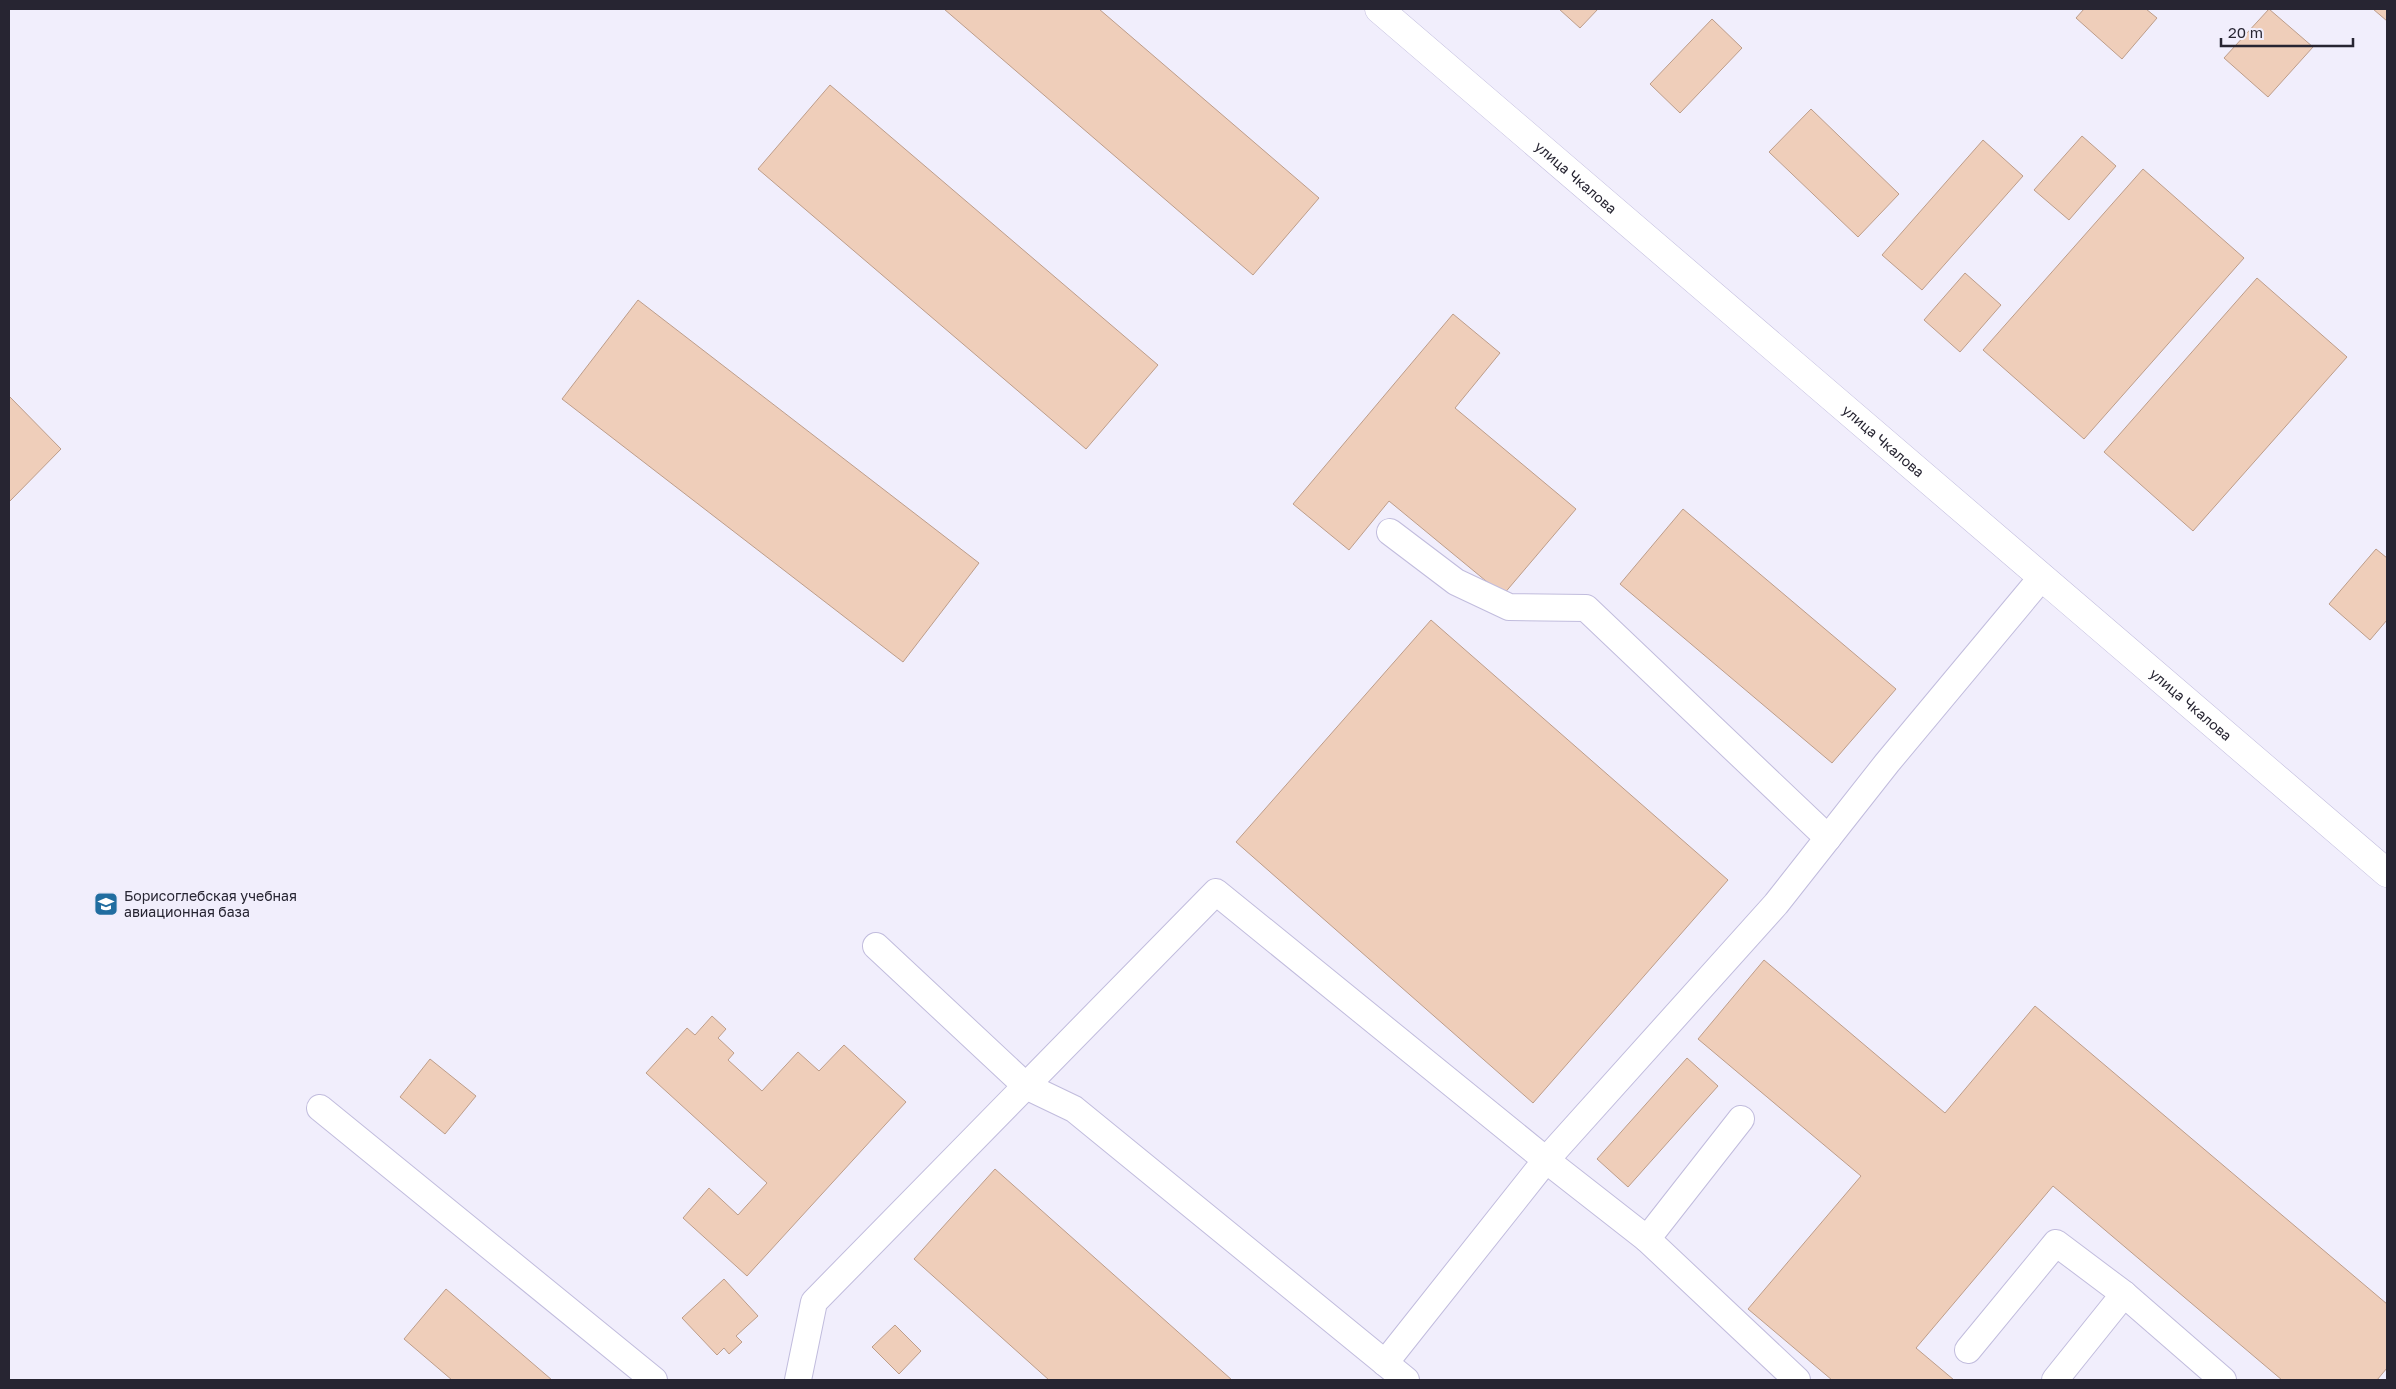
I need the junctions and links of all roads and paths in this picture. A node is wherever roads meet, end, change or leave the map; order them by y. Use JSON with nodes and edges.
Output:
{"nodes":[{"id":1,"x":1386,"y":11,"type":"edge"},
{"id":2,"x":1390,"y":532,"type":"dead end"},
{"id":3,"x":2042,"y":577,"type":"junction"},
{"id":4,"x":1828,"y":838,"type":"junction"},
{"id":5,"x":2387,"y":873,"type":"edge"},
{"id":6,"x":876,"y":946,"type":"dead end"},
{"id":7,"x":1026,"y":1086,"type":"junction"},
{"id":8,"x":320,"y":1108,"type":"dead end"},
{"id":9,"x":1741,"y":1119,"type":"dead end"},
{"id":10,"x":1546,"y":1160,"type":"junction"},
{"id":11,"x":1647,"y":1239,"type":"junction"},
{"id":12,"x":2124,"y":1294,"type":"junction"},
{"id":13,"x":1968,"y":1350,"type":"dead end"},
{"id":14,"x":1385,"y":1363,"type":"junction"},
{"id":15,"x":654,"y":1380,"type":"edge"},
{"id":16,"x":798,"y":1380,"type":"edge"},
{"id":17,"x":1406,"y":1380,"type":"edge"},
{"id":18,"x":1797,"y":1380,"type":"edge"},
{"id":19,"x":2055,"y":1380,"type":"edge"},
{"id":20,"x":2223,"y":1380,"type":"edge"}],
"edges":[{"from":1,"to":3,"type":"street","name":"улица Чкалова"},
{"from":2,"to":4,"type":"lane"},
{"from":3,"to":4,"type":"lane"},
{"from":3,"to":5,"type":"street","name":"улица Чкалова"},
{"from":4,"to":10,"type":"lane"},
{"from":6,"to":7,"type":"lane"},
{"from":7,"to":10,"type":"lane"},
{"from":7,"to":14,"type":"lane"},
{"from":7,"to":16,"type":"lane"},
{"from":8,"to":15,"type":"lane"},
{"from":9,"to":11,"type":"lane"},
{"from":10,"to":11,"type":"lane"},
{"from":10,"to":14,"type":"lane"},
{"from":11,"to":18,"type":"lane"},
{"from":12,"to":13,"type":"lane"},
{"from":12,"to":19,"type":"lane"},
{"from":12,"to":20,"type":"lane"},
{"from":14,"to":17,"type":"lane"}]}
